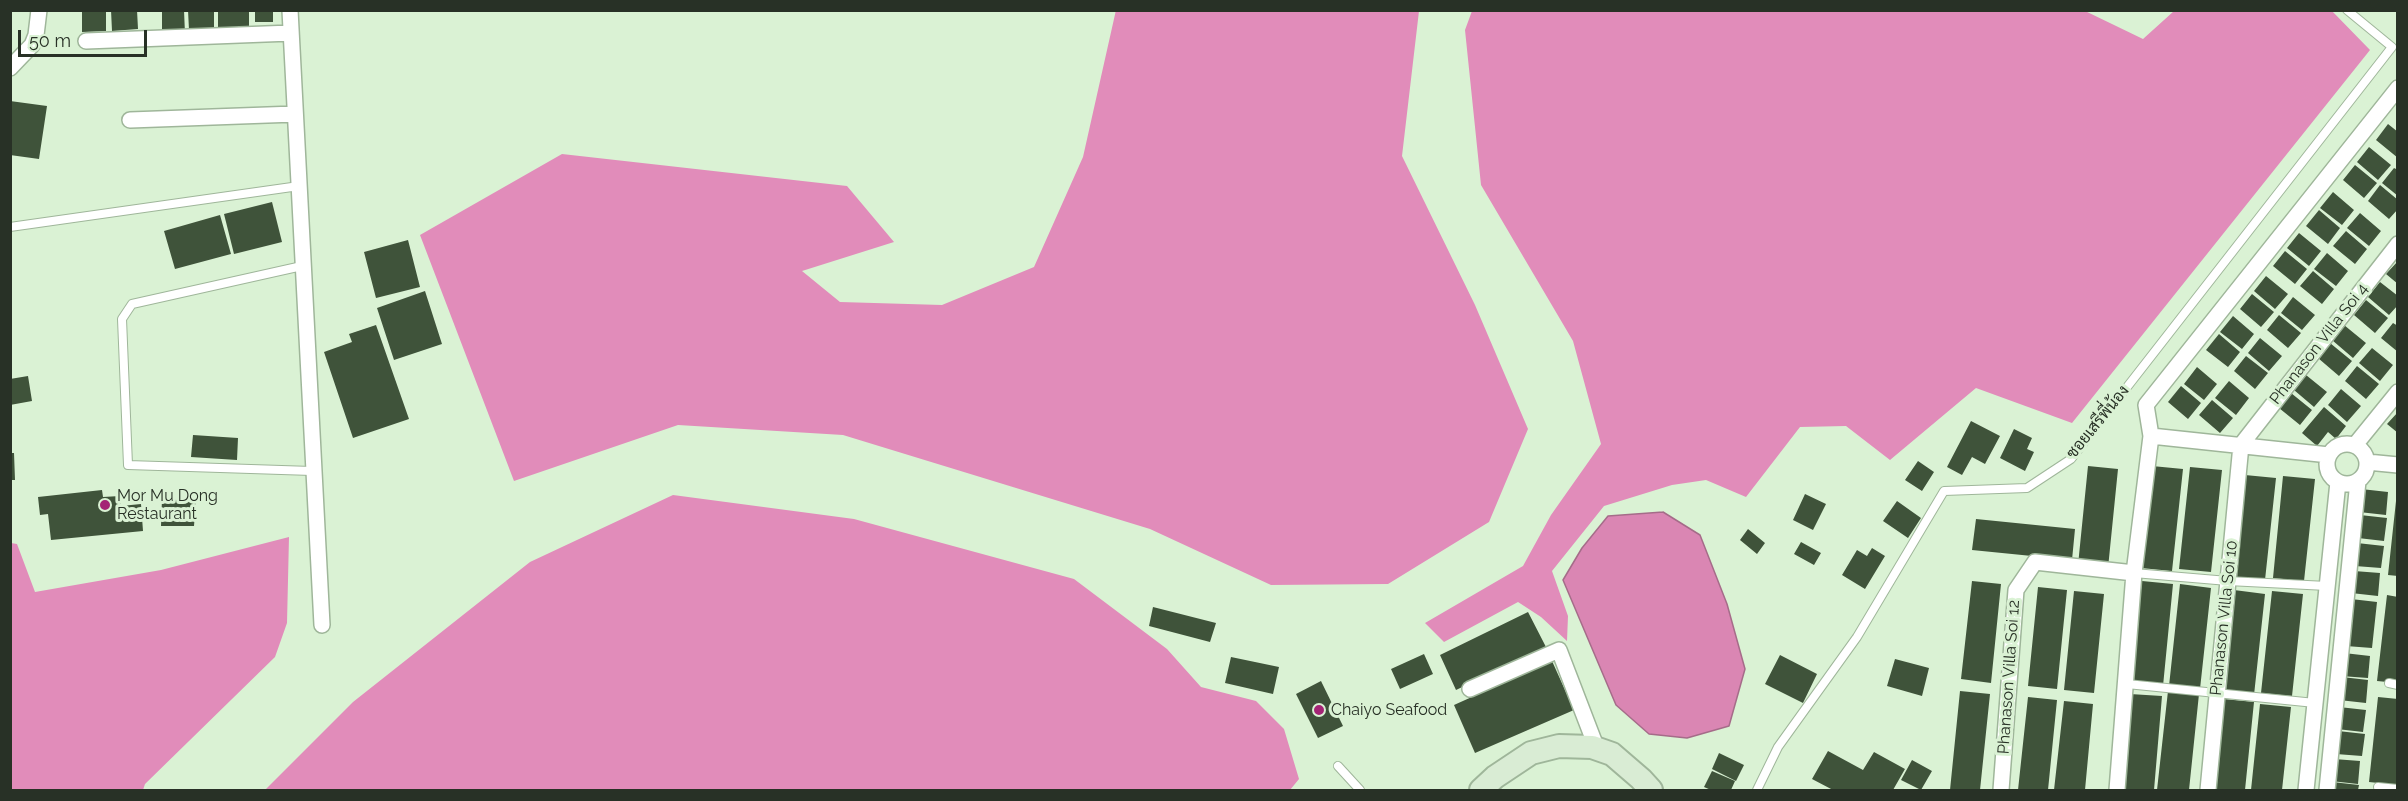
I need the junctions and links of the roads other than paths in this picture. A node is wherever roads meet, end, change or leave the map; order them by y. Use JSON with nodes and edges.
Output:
{"nodes":[{"id":1,"x":39,"y":10,"type":"edge"},
{"id":2,"x":290,"y":10,"type":"edge"},
{"id":3,"x":2347,"y":10,"type":"edge"},
{"id":4,"x":2362,"y":10,"type":"edge"},
{"id":5,"x":2355,"y":18,"type":"junction"},
{"id":6,"x":291,"y":33,"type":"junction"},
{"id":7,"x":86,"y":41,"type":"dead end"},
{"id":8,"x":10,"y":68,"type":"edge"},
{"id":9,"x":2397,"y":88,"type":"edge"},
{"id":10,"x":295,"y":114,"type":"junction"},
{"id":11,"x":130,"y":120,"type":"dead end"},
{"id":12,"x":298,"y":186,"type":"junction"},
{"id":13,"x":10,"y":227,"type":"edge"},
{"id":14,"x":2397,"y":244,"type":"edge"},
{"id":15,"x":302,"y":266,"type":"junction"},
{"id":16,"x":2397,"y":392,"type":"edge"},
{"id":17,"x":2151,"y":436,"type":"junction"},
{"id":18,"x":2241,"y":445,"type":"junction"},
{"id":19,"x":2355,"y":445,"type":"junction"},
{"id":20,"x":2329,"y":455,"type":"junction"},
{"id":21,"x":2367,"y":462,"type":"junction"},
{"id":22,"x":2397,"y":465,"type":"edge"},
{"id":23,"x":312,"y":471,"type":"junction"},
{"id":24,"x":2358,"y":481,"type":"junction"},
{"id":25,"x":2337,"y":482,"type":"junction"},
{"id":26,"x":2134,"y":573,"type":"junction"},
{"id":27,"x":2228,"y":581,"type":"junction"},
{"id":28,"x":2327,"y":586,"type":"junction"},
{"id":29,"x":322,"y":625,"type":"dead end"},
{"id":30,"x":2127,"y":684,"type":"junction"},
{"id":31,"x":1470,"y":688,"type":"dead end"},
{"id":32,"x":2217,"y":694,"type":"junction"},
{"id":33,"x":2315,"y":704,"type":"junction"},
{"id":34,"x":1597,"y":749,"type":"junction"},
{"id":35,"x":1338,"y":766,"type":"dead end"},
{"id":36,"x":2378,"y":787,"type":"dead end"},
{"id":37,"x":2397,"y":789,"type":"edge"},
{"id":38,"x":1360,"y":790,"type":"edge"},
{"id":39,"x":1481,"y":790,"type":"edge"},
{"id":40,"x":1651,"y":790,"type":"edge"},
{"id":41,"x":1756,"y":790,"type":"edge"},
{"id":42,"x":2001,"y":790,"type":"edge"},
{"id":43,"x":2120,"y":790,"type":"edge"},
{"id":44,"x":2208,"y":790,"type":"edge"},
{"id":45,"x":2306,"y":790,"type":"edge"},
{"id":46,"x":2327,"y":790,"type":"edge"}],
"edges":[{"from":1,"to":8,"type":"street"},
{"from":2,"to":6,"type":"street"},
{"from":3,"to":5,"type":"lane","name":"ซอยเสรีพี่น้อง"},
{"from":4,"to":5,"type":"lane"},
{"from":5,"to":41,"type":"lane","name":"ซอยเสรีพี่น้อง"},
{"from":6,"to":7,"type":"street"},
{"from":6,"to":10,"type":"street"},
{"from":9,"to":17,"type":"street"},
{"from":10,"to":11,"type":"street"},
{"from":10,"to":12,"type":"street"},
{"from":12,"to":13,"type":"lane"},
{"from":12,"to":15,"type":"street"},
{"from":14,"to":18,"type":"street","name":"Phanason Villa Soi 4"},
{"from":15,"to":23,"type":"street"},
{"from":15,"to":23,"type":"lane"},
{"from":16,"to":19,"type":"street"},
{"from":17,"to":18,"type":"street"},
{"from":17,"to":26,"type":"street"},
{"from":18,"to":20,"type":"street"},
{"from":18,"to":27,"type":"street","name":"Phanason Villa Soi 10"},
{"from":19,"to":20,"type":"street"},
{"from":19,"to":21,"type":"street"},
{"from":20,"to":25,"type":"street"},
{"from":21,"to":22,"type":"street"},
{"from":21,"to":24,"type":"street"},
{"from":23,"to":29,"type":"street"},
{"from":24,"to":25,"type":"street"},
{"from":24,"to":46,"type":"street"},
{"from":25,"to":28,"type":"street"},
{"from":26,"to":27,"type":"lane"},
{"from":26,"to":30,"type":"street"},
{"from":26,"to":42,"type":"street","name":"Phanason Villa Soi 12"},
{"from":27,"to":28,"type":"lane"},
{"from":27,"to":32,"type":"street","name":"Phanason Villa Soi 10"},
{"from":28,"to":33,"type":"street"},
{"from":30,"to":32,"type":"lane"},
{"from":30,"to":43,"type":"street"},
{"from":31,"to":34,"type":"street"},
{"from":32,"to":33,"type":"lane"},
{"from":32,"to":44,"type":"street","name":"Phanason Villa Soi 10"},
{"from":33,"to":45,"type":"street"},
{"from":34,"to":39,"type":"street"},
{"from":34,"to":40,"type":"street"},
{"from":35,"to":38,"type":"lane"},
{"from":36,"to":37,"type":"lane"}]}
